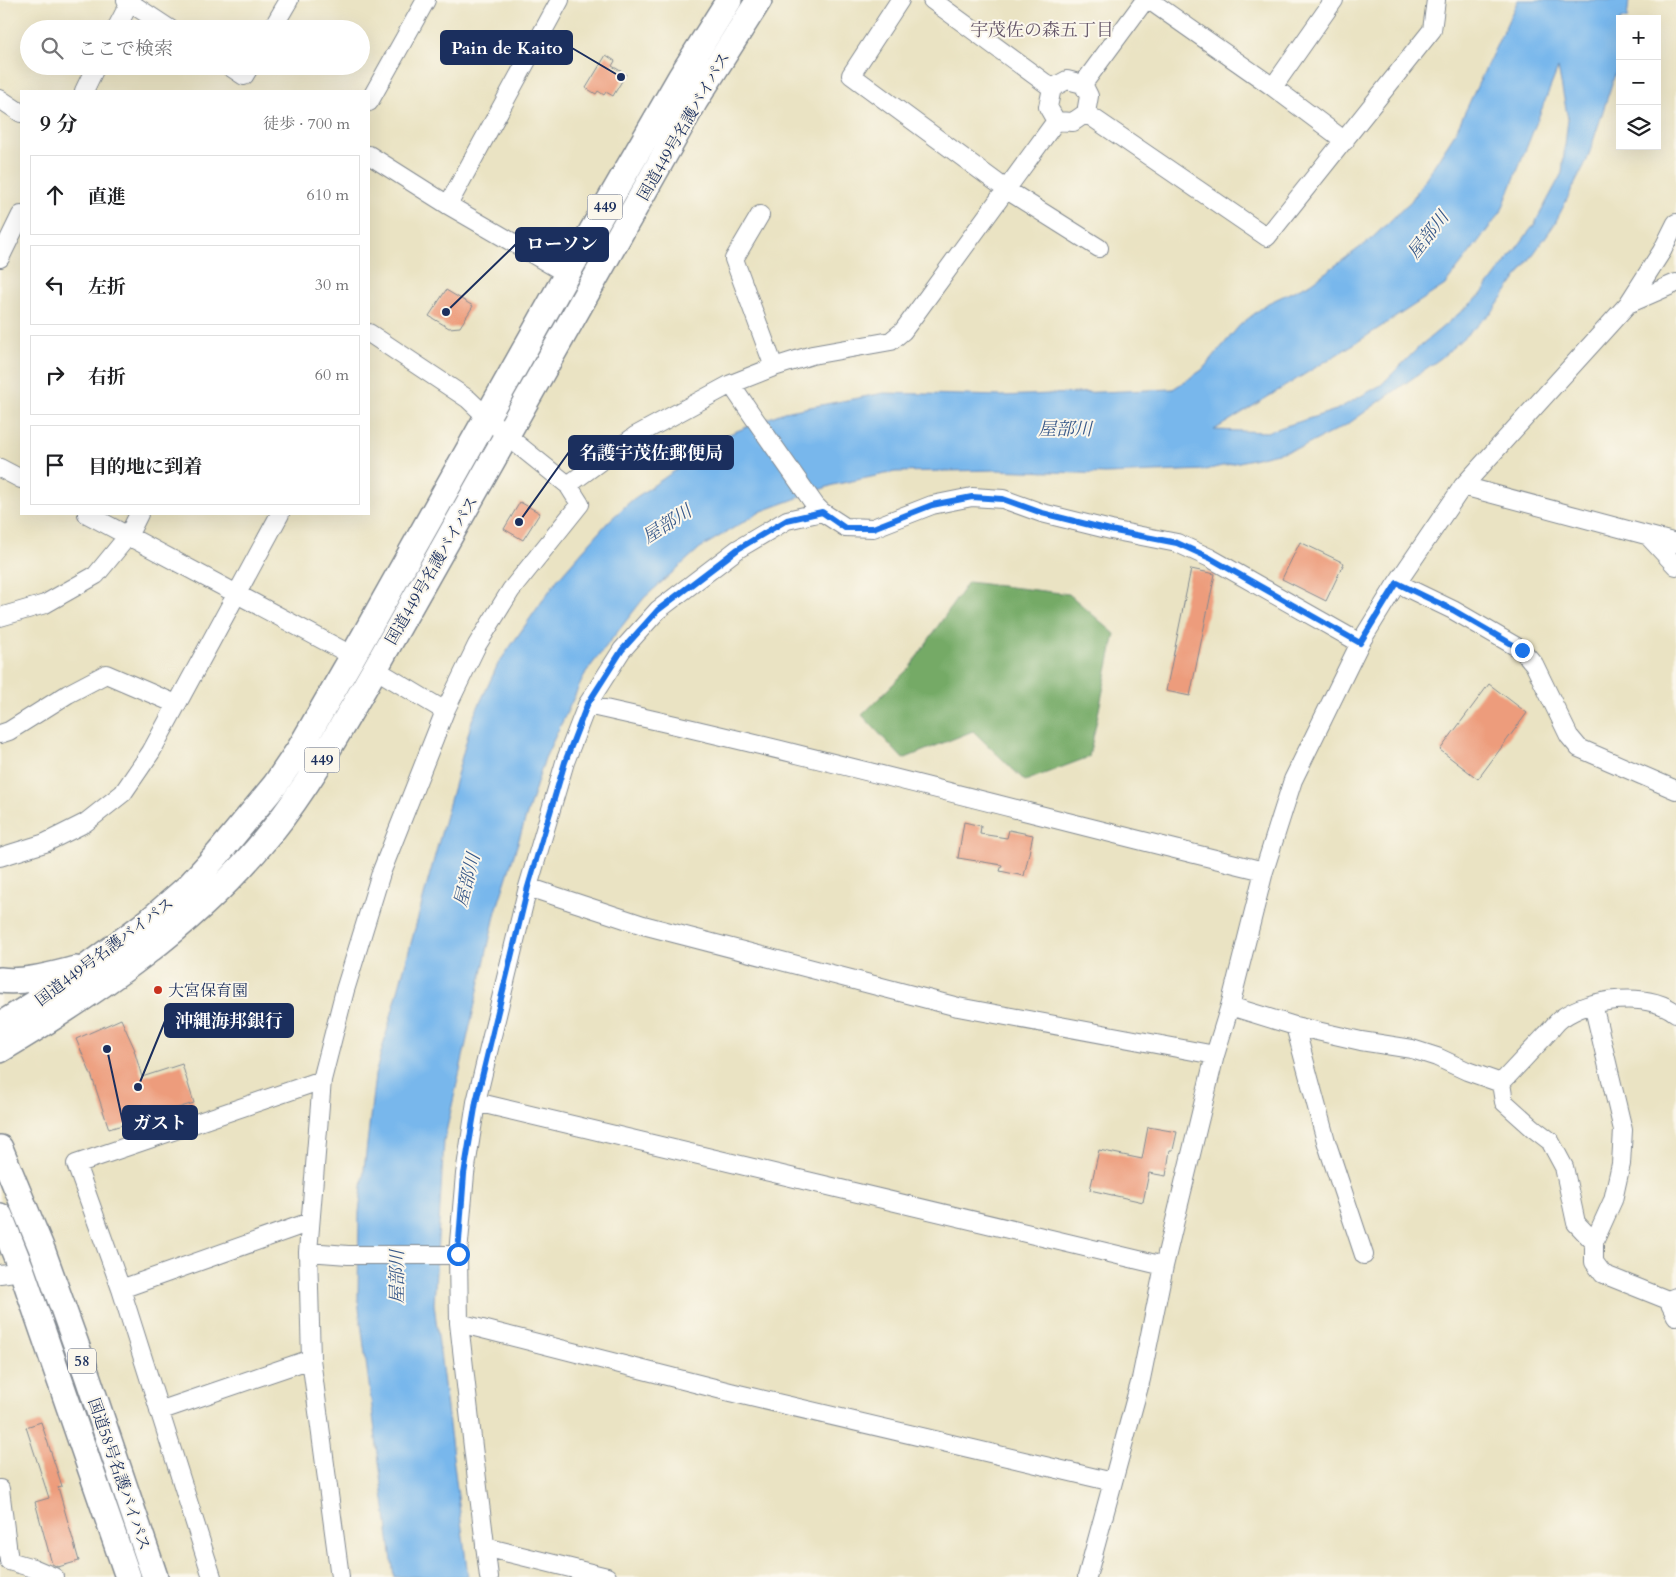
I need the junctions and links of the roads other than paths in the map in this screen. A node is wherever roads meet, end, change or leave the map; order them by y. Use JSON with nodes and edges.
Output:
{"nodes":[{"id":1,"x":289,"y":0,"type":"edge"},
{"id":2,"x":426,"y":0,"type":"edge"},
{"id":3,"x":560,"y":0,"type":"edge"},
{"id":4,"x":729,"y":0,"type":"edge"},
{"id":5,"x":759,"y":0,"type":"edge"},
{"id":6,"x":900,"y":0,"type":"edge"},
{"id":7,"x":932,"y":0,"type":"edge"},
{"id":8,"x":1145,"y":0,"type":"edge"},
{"id":9,"x":1149,"y":0,"type":"edge"},
{"id":10,"x":1334,"y":0,"type":"edge"},
{"id":11,"x":1436,"y":0,"type":"edge"},
{"id":12,"x":129,"y":1,"type":"edge"},
{"id":13,"x":120,"y":20,"type":"edge"},
{"id":14,"x":157,"y":20,"type":"edge"},
{"id":15,"x":277,"y":20,"type":"edge"},
{"id":16,"x":92,"y":75,"type":"edge"},
{"id":17,"x":1083,"y":84,"type":"junction"},
{"id":18,"x":1273,"y":87,"type":"junction"},
{"id":19,"x":1052,"y":88,"type":"junction"},
{"id":20,"x":84,"y":90,"type":"edge"},
{"id":21,"x":0,"y":98,"type":"edge"},
{"id":22,"x":370,"y":100,"type":"edge"},
{"id":23,"x":20,"y":112,"type":"edge"},
{"id":24,"x":1086,"y":113,"type":"junction"},
{"id":25,"x":1056,"y":121,"type":"junction"},
{"id":26,"x":1345,"y":141,"type":"junction"},
{"id":27,"x":370,"y":156,"type":"edge"},
{"id":28,"x":1007,"y":190,"type":"junction"},
{"id":29,"x":448,"y":205,"type":"junction"},
{"id":30,"x":760,"y":215,"type":"dead end"},
{"id":31,"x":20,"y":217,"type":"edge"},
{"id":32,"x":1676,"y":223,"type":"edge"},
{"id":33,"x":1099,"y":248,"type":"dead end"},
{"id":34,"x":0,"y":258,"type":"edge"},
{"id":35,"x":567,"y":274,"type":"junction"},
{"id":36,"x":1676,"y":283,"type":"edge"},
{"id":37,"x":1628,"y":304,"type":"junction"},
{"id":38,"x":370,"y":334,"type":"edge"},
{"id":39,"x":774,"y":367,"type":"junction"},
{"id":40,"x":731,"y":384,"type":"junction"},
{"id":41,"x":486,"y":416,"type":"junction"},
{"id":42,"x":507,"y":436,"type":"junction"},
{"id":43,"x":0,"y":468,"type":"edge"},
{"id":44,"x":20,"y":478,"type":"edge"},
{"id":45,"x":568,"y":485,"type":"junction"},
{"id":46,"x":1463,"y":486,"type":"junction"},
{"id":47,"x":819,"y":508,"type":"junction"},
{"id":48,"x":89,"y":515,"type":"edge"},
{"id":49,"x":138,"y":515,"type":"edge"},
{"id":50,"x":279,"y":515,"type":"edge"},
{"id":51,"x":128,"y":536,"type":"junction"},
{"id":52,"x":1648,"y":536,"type":"junction"},
{"id":53,"x":1676,"y":543,"type":"edge"},
{"id":54,"x":1676,"y":566,"type":"edge"},
{"id":55,"x":1397,"y":583,"type":"junction"},
{"id":56,"x":237,"y":594,"type":"junction"},
{"id":57,"x":0,"y":617,"type":"edge"},
{"id":58,"x":1360,"y":643,"type":"junction"},
{"id":59,"x":353,"y":656,"type":"junction"},
{"id":60,"x":375,"y":669,"type":"junction"},
{"id":61,"x":176,"y":704,"type":"junction"},
{"id":62,"x":587,"y":705,"type":"junction"},
{"id":63,"x":445,"y":711,"type":"junction"},
{"id":64,"x":0,"y":734,"type":"edge"},
{"id":65,"x":1676,"y":790,"type":"edge"},
{"id":66,"x":0,"y":857,"type":"edge"},
{"id":67,"x":1264,"y":871,"type":"junction"},
{"id":68,"x":528,"y":887,"type":"junction"},
{"id":69,"x":94,"y":962,"type":"junction"},
{"id":70,"x":0,"y":980,"type":"edge"},
{"id":71,"x":1593,"y":1004,"type":"junction"},
{"id":72,"x":1230,"y":1006,"type":"junction"},
{"id":73,"x":1676,"y":1013,"type":"edge"},
{"id":74,"x":0,"y":1025,"type":"edge"},
{"id":75,"x":1295,"y":1026,"type":"junction"},
{"id":76,"x":0,"y":1050,"type":"edge"},
{"id":77,"x":1215,"y":1055,"type":"junction"},
{"id":78,"x":322,"y":1080,"type":"junction"},
{"id":79,"x":1501,"y":1083,"type":"junction"},
{"id":80,"x":476,"y":1102,"type":"junction"},
{"id":81,"x":0,"y":1148,"type":"edge"},
{"id":82,"x":0,"y":1216,"type":"edge"},
{"id":83,"x":310,"y":1222,"type":"junction"},
{"id":84,"x":1594,"y":1242,"type":"junction"},
{"id":85,"x":308,"y":1252,"type":"junction"},
{"id":86,"x":452,"y":1254,"type":"junction"},
{"id":87,"x":1364,"y":1255,"type":"dead end"},
{"id":88,"x":1164,"y":1266,"type":"junction"},
{"id":89,"x":11,"y":1273,"type":"edge"},
{"id":90,"x":121,"y":1289,"type":"junction"},
{"id":91,"x":1672,"y":1298,"type":"edge"},
{"id":92,"x":1676,"y":1316,"type":"edge"},
{"id":93,"x":459,"y":1323,"type":"junction"},
{"id":94,"x":311,"y":1359,"type":"junction"},
{"id":95,"x":159,"y":1411,"type":"junction"},
{"id":96,"x":1113,"y":1482,"type":"junction"},
{"id":97,"x":0,"y":1489,"type":"edge"},
{"id":98,"x":485,"y":1547,"type":"junction"},
{"id":99,"x":54,"y":1577,"type":"edge"},
{"id":100,"x":128,"y":1577,"type":"edge"},
{"id":101,"x":154,"y":1577,"type":"edge"},
{"id":102,"x":212,"y":1577,"type":"edge"},
{"id":103,"x":340,"y":1577,"type":"edge"},
{"id":104,"x":489,"y":1577,"type":"edge"},
{"id":105,"x":607,"y":1577,"type":"edge"},
{"id":106,"x":1087,"y":1577,"type":"edge"}],
"edges":[{"from":1,"to":15,"type":"street"},
{"from":2,"to":22,"type":"street"},
{"from":3,"to":29,"type":"street"},
{"from":4,"to":35,"type":"highway","name":"国道449号名護バイパス","number":"449"},
{"from":5,"to":42,"type":"highway","name":"国道449号名護バイパス","number":"449"},
{"from":6,"to":28,"type":"street"},
{"from":7,"to":19,"type":"street"},
{"from":8,"to":17,"type":"street"},
{"from":9,"to":18,"type":"street"},
{"from":10,"to":18,"type":"street"},
{"from":11,"to":26,"type":"street"},
{"from":12,"to":13,"type":"street"},
{"from":12,"to":14,"type":"street"},
{"from":16,"to":20,"type":"street"},
{"from":17,"to":19,"type":"street"},
{"from":17,"to":24,"type":"street"},
{"from":18,"to":26,"type":"street"},
{"from":19,"to":25,"type":"street"},
{"from":21,"to":23,"type":"street"},
{"from":24,"to":25,"type":"street"},
{"from":24,"to":26,"type":"street"},
{"from":25,"to":28,"type":"street"},
{"from":27,"to":29,"type":"street"},
{"from":28,"to":33,"type":"street"},
{"from":28,"to":39,"type":"street"},
{"from":29,"to":35,"type":"street"},
{"from":30,"to":39,"type":"street"},
{"from":31,"to":34,"type":"street"},
{"from":32,"to":37,"type":"street"},
{"from":35,"to":41,"type":"highway","name":"国道449号名護バイパス","number":"449"},
{"from":36,"to":37,"type":"street"},
{"from":37,"to":46,"type":"street"},
{"from":38,"to":41,"type":"street"},
{"from":39,"to":40,"type":"street"},
{"from":40,"to":45,"type":"street"},
{"from":40,"to":47,"type":"street"},
{"from":41,"to":42,"type":"street"},
{"from":41,"to":59,"type":"highway","name":"国道449号名護バイパス","number":"449"},
{"from":42,"to":45,"type":"street"},
{"from":42,"to":60,"type":"highway","name":"国道449号名護バイパス","number":"449"},
{"from":43,"to":44,"type":"street"},
{"from":45,"to":63,"type":"street"},
{"from":46,"to":52,"type":"street"},
{"from":46,"to":55,"type":"street"},
{"from":47,"to":58,"type":"street"},
{"from":47,"to":62,"type":"street"},
{"from":48,"to":51,"type":"street"},
{"from":49,"to":51,"type":"street"},
{"from":50,"to":56,"type":"street"},
{"from":51,"to":56,"type":"street"},
{"from":51,"to":57,"type":"street"},
{"from":52,"to":53,"type":"street"},
{"from":52,"to":54,"type":"street"},
{"from":55,"to":58,"type":"street"},
{"from":55,"to":65,"type":"street"},
{"from":56,"to":59,"type":"street"},
{"from":56,"to":61,"type":"street"},
{"from":58,"to":67,"type":"street"},
{"from":59,"to":69,"type":"highway","name":"国道449号名護バイパス","number":"449"},
{"from":60,"to":63,"type":"street"},
{"from":60,"to":76,"type":"highway","name":"国道449号名護バイパス","number":"449"},
{"from":61,"to":64,"type":"street"},
{"from":61,"to":66,"type":"street"},
{"from":62,"to":67,"type":"street"},
{"from":62,"to":68,"type":"street"},
{"from":63,"to":78,"type":"street"},
{"from":67,"to":72,"type":"street"},
{"from":68,"to":77,"type":"street"},
{"from":68,"to":80,"type":"street"},
{"from":69,"to":70,"type":"highway"},
{"from":69,"to":74,"type":"highway","name":"国道449号名護バイパス","number":"449"},
{"from":71,"to":73,"type":"street"},
{"from":71,"to":79,"type":"street"},
{"from":71,"to":84,"type":"street"},
{"from":72,"to":75,"type":"street"},
{"from":72,"to":77,"type":"street"},
{"from":75,"to":79,"type":"street"},
{"from":75,"to":87,"type":"street"},
{"from":77,"to":88,"type":"street"},
{"from":78,"to":83,"type":"street"},
{"from":78,"to":90,"type":"street"},
{"from":79,"to":84,"type":"street"},
{"from":80,"to":86,"type":"street"},
{"from":80,"to":88,"type":"street"},
{"from":81,"to":101,"type":"highway","name":"国道58号名護バイパス","number":"58"},
{"from":82,"to":89,"type":"highway","name":"国道58号名護バイパス","number":"58"},
{"from":83,"to":85,"type":"street"},
{"from":83,"to":90,"type":"street"},
{"from":84,"to":91,"type":"street"},
{"from":85,"to":86,"type":"street"},
{"from":85,"to":94,"type":"street"},
{"from":86,"to":93,"type":"street"},
{"from":88,"to":96,"type":"street"},
{"from":89,"to":100,"type":"highway","name":"国道58号名護バイパス","number":"58"},
{"from":90,"to":95,"type":"street"},
{"from":91,"to":92,"type":"street"},
{"from":93,"to":96,"type":"street"},
{"from":93,"to":98,"type":"street"},
{"from":94,"to":95,"type":"street"},
{"from":94,"to":103,"type":"street"},
{"from":95,"to":102,"type":"street"},
{"from":96,"to":106,"type":"street"},
{"from":97,"to":99,"type":"street"},
{"from":98,"to":104,"type":"street"},
{"from":98,"to":105,"type":"street"}]}
